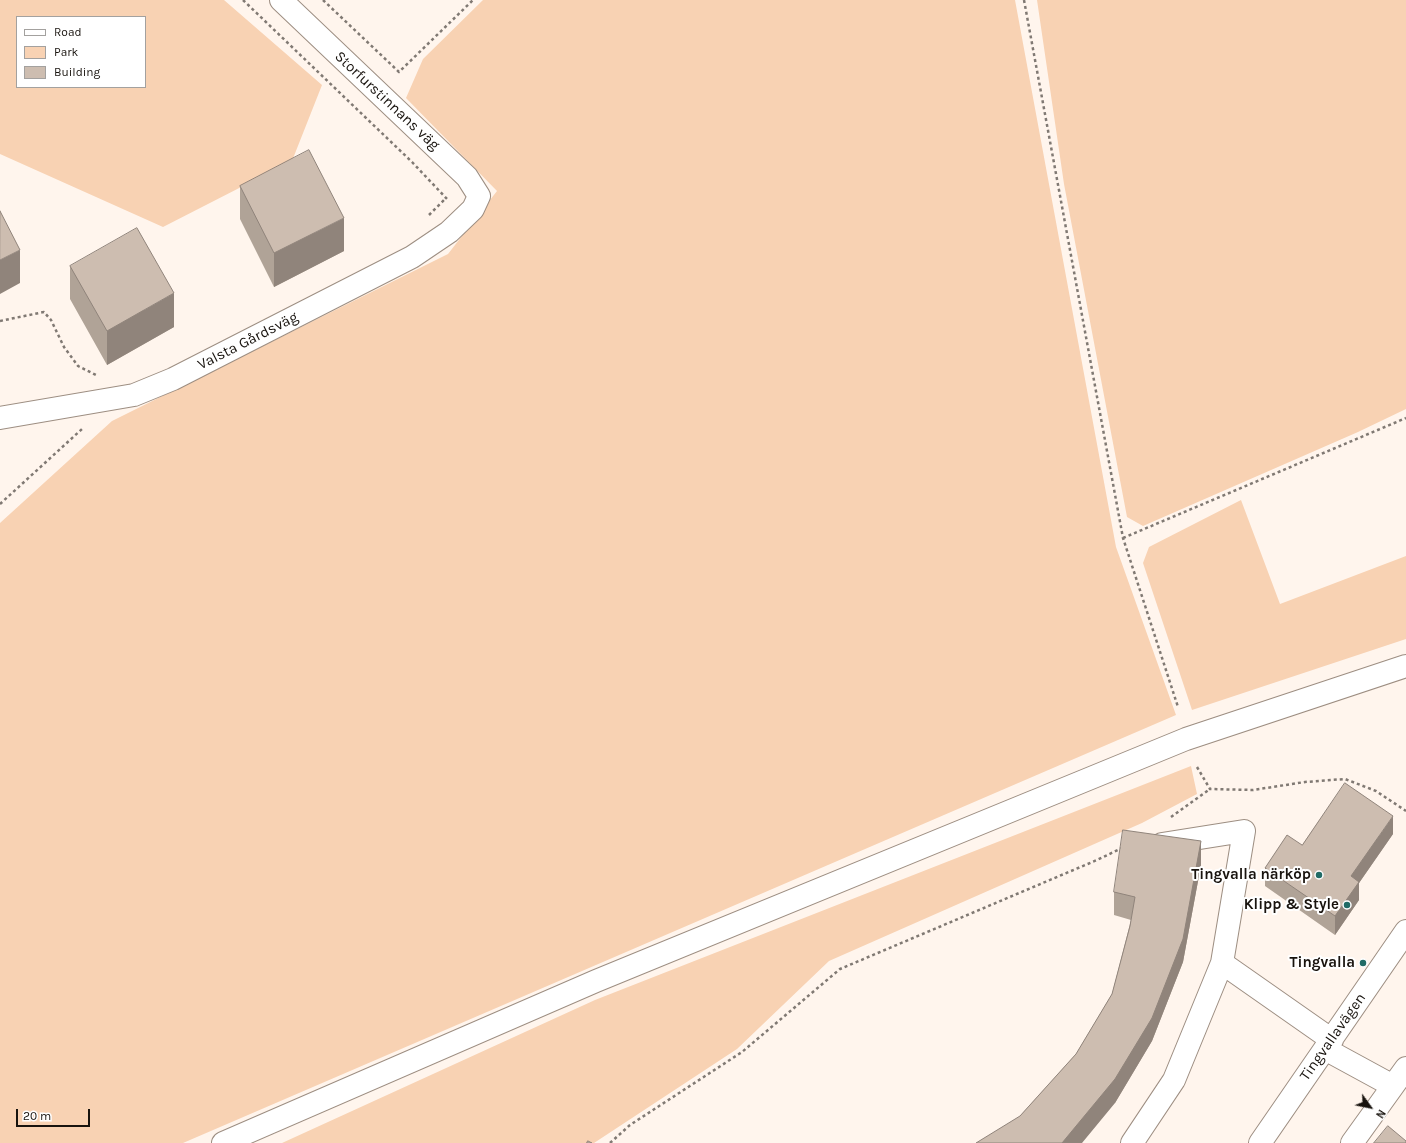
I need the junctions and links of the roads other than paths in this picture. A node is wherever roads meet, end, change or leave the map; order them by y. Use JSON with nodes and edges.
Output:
{"nodes":[{"id":1,"x":280,"y":0,"type":"edge"},
{"id":2,"x":468,"y":213,"type":"joint"},
{"id":3,"x":0,"y":418,"type":"edge"},
{"id":4,"x":1406,"y":666,"type":"edge"},
{"id":5,"x":1149,"y":846,"type":"edge"},
{"id":6,"x":1406,"y":932,"type":"edge"},
{"id":7,"x":1222,"y":963,"type":"junction"},
{"id":8,"x":1329,"y":1044,"type":"junction"},
{"id":9,"x":1406,"y":1068,"type":"edge"},
{"id":10,"x":1393,"y":1086,"type":"junction"},
{"id":11,"x":223,"y":1143,"type":"edge"},
{"id":12,"x":1132,"y":1143,"type":"edge"},
{"id":13,"x":1260,"y":1143,"type":"edge"},
{"id":14,"x":1352,"y":1143,"type":"edge"}],
"edges":[{"from":1,"to":2,"type":"street","name":"Storfurstinnans väg"},
{"from":2,"to":3,"type":"street","name":"Valsta Gårdsväg"},
{"from":4,"to":11,"type":"street"},
{"from":5,"to":7,"type":"street"},
{"from":6,"to":8,"type":"street","name":"Tingvallavägen"},
{"from":7,"to":8,"type":"street"},
{"from":7,"to":12,"type":"street"},
{"from":8,"to":10,"type":"street"},
{"from":8,"to":13,"type":"street","name":"Tingvallavägen"},
{"from":9,"to":10,"type":"street"},
{"from":10,"to":14,"type":"street"}]}
